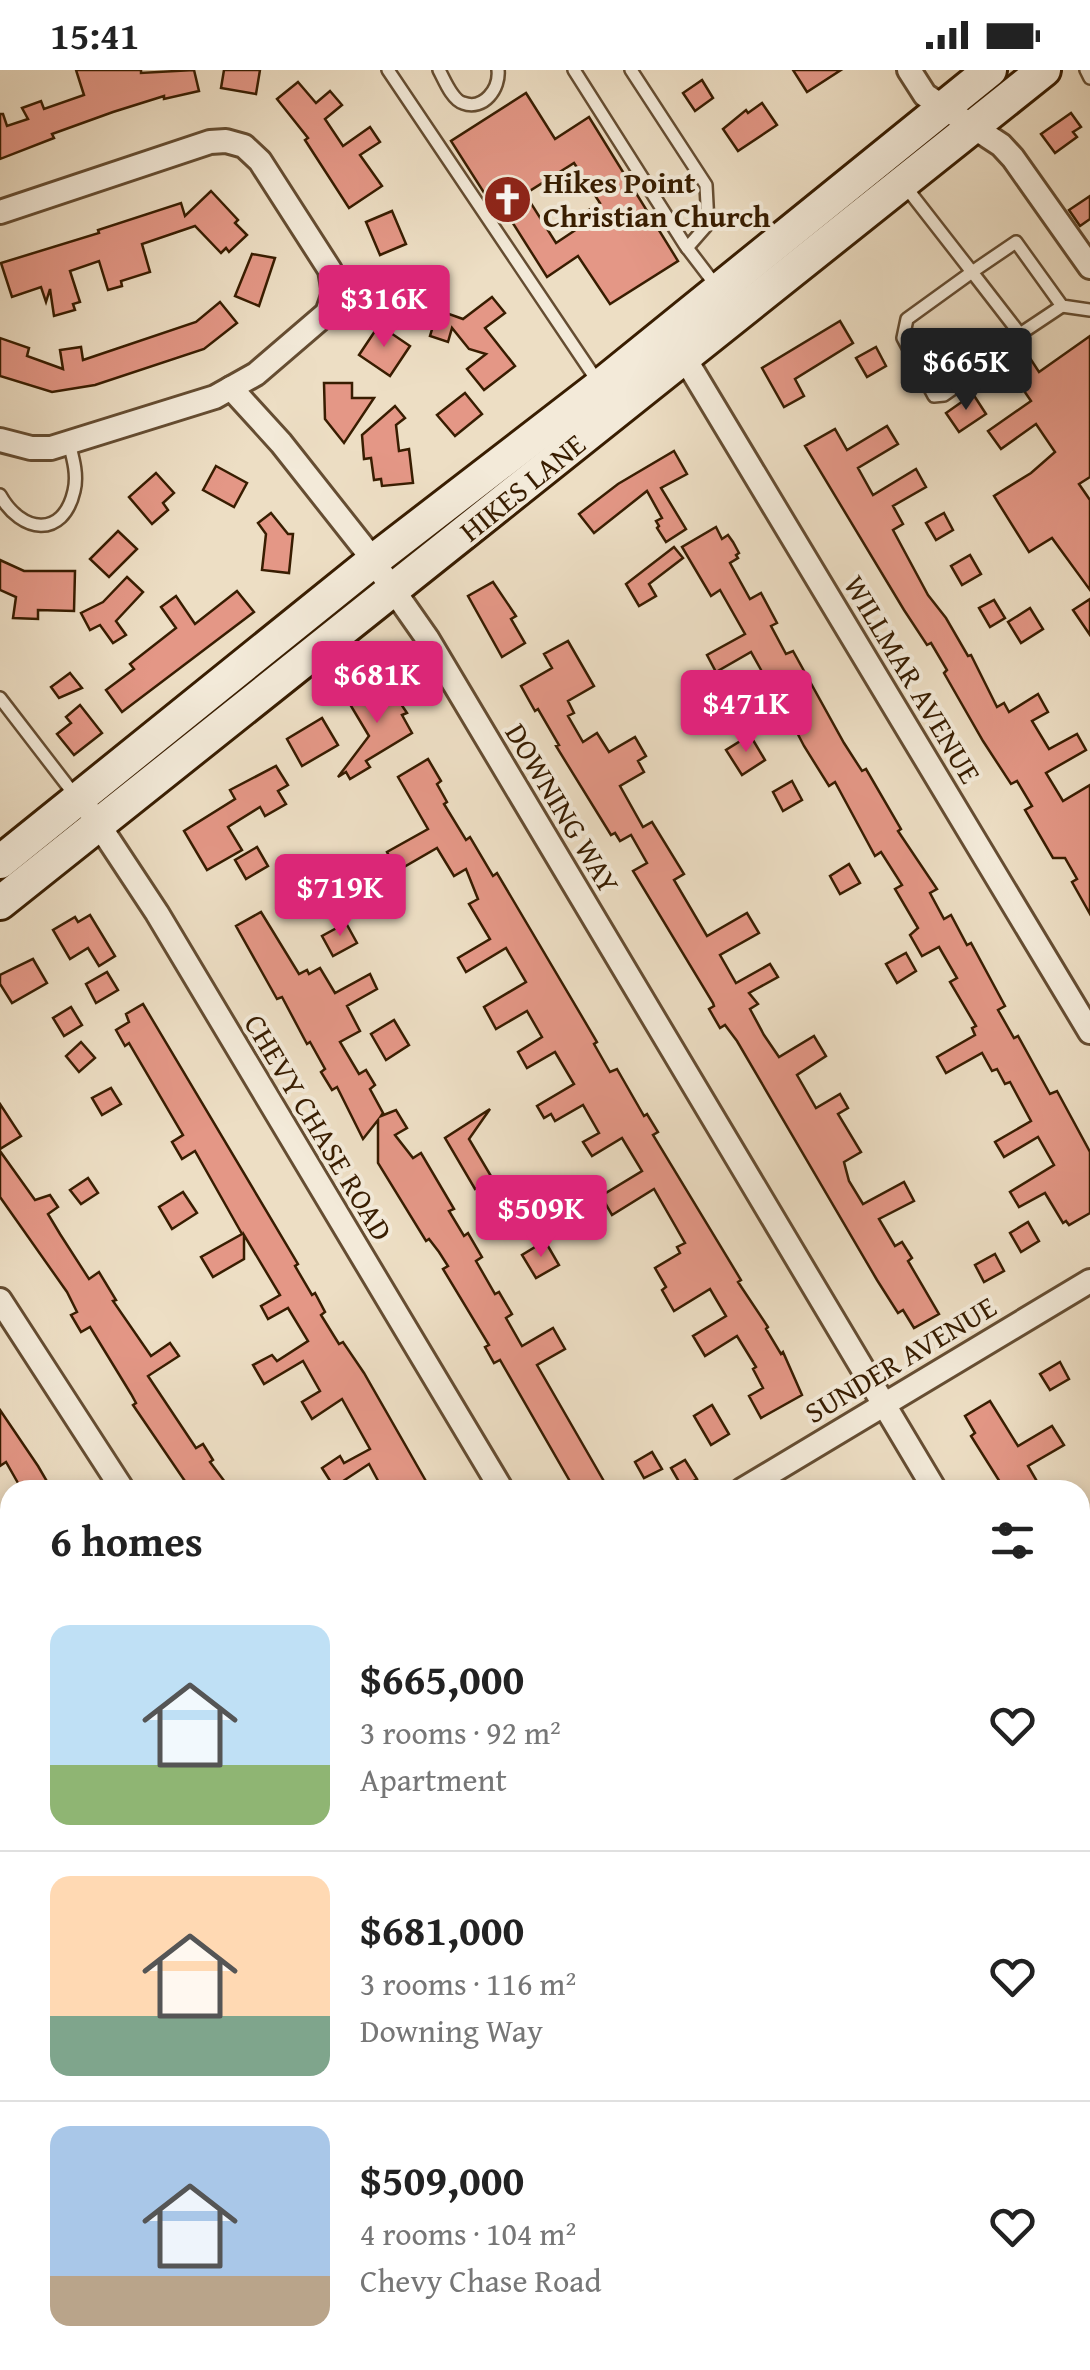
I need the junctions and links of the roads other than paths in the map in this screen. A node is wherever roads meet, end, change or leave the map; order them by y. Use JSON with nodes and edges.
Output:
{"nodes":[{"id":1,"x":388,"y":70,"type":"edge"},
{"id":2,"x":439,"y":70,"type":"edge"},
{"id":3,"x":498,"y":70,"type":"edge"},
{"id":4,"x":574,"y":70,"type":"edge"},
{"id":5,"x":630,"y":70,"type":"edge"},
{"id":6,"x":909,"y":70,"type":"edge"},
{"id":7,"x":990,"y":70,"type":"edge"},
{"id":8,"x":1044,"y":70,"type":"edge"},
{"id":9,"x":1086,"y":70,"type":"edge"},
{"id":10,"x":1090,"y":78,"type":"edge"},
{"id":11,"x":944,"y":106,"type":"junction"},
{"id":12,"x":972,"y":126,"type":"junction"},
{"id":13,"x":902,"y":182,"type":"junction"},
{"id":14,"x":0,"y":212,"type":"edge"},
{"id":15,"x":687,"y":248,"type":"junction"},
{"id":16,"x":1090,"y":267,"type":"edge"},
{"id":17,"x":972,"y":272,"type":"junction"},
{"id":18,"x":718,"y":288,"type":"junction"},
{"id":19,"x":1062,"y":306,"type":"junction"},
{"id":20,"x":1090,"y":310,"type":"edge"},
{"id":21,"x":1020,"y":334,"type":"junction"},
{"id":22,"x":684,"y":357,"type":"junction"},
{"id":23,"x":600,"y":386,"type":"junction"},
{"id":24,"x":231,"y":388,"type":"junction"},
{"id":25,"x":0,"y":440,"type":"edge"},
{"id":26,"x":70,"y":443,"type":"junction"},
{"id":27,"x":0,"y":495,"type":"edge"},
{"id":28,"x":373,"y":561,"type":"junction"},
{"id":29,"x":392,"y":590,"type":"junction"},
{"id":30,"x":0,"y":698,"type":"edge"},
{"id":31,"x":78,"y":799,"type":"junction"},
{"id":32,"x":101,"y":824,"type":"junction"},
{"id":33,"x":0,"y":862,"type":"edge"},
{"id":34,"x":0,"y":904,"type":"edge"},
{"id":35,"x":1090,"y":1032,"type":"edge"},
{"id":36,"x":1090,"y":1281,"type":"edge"},
{"id":37,"x":0,"y":1300,"type":"edge"},
{"id":38,"x":884,"y":1404,"type":"junction"},
{"id":39,"x":117,"y":1480,"type":"edge"},
{"id":40,"x":496,"y":1480,"type":"edge"},
{"id":41,"x":759,"y":1480,"type":"edge"},
{"id":42,"x":930,"y":1480,"type":"edge"}],
"edges":[{"from":1,"to":23,"type":"lane"},
{"from":2,"to":3,"type":"lane"},
{"from":4,"to":15,"type":"lane"},
{"from":5,"to":15,"type":"lane"},
{"from":6,"to":11,"type":"street"},
{"from":7,"to":11,"type":"main road","name":"HIKES LANE"},
{"from":8,"to":12,"type":"main road","name":"HIKES LANE"},
{"from":9,"to":10,"type":"lane"},
{"from":11,"to":12,"type":"street"},
{"from":11,"to":18,"type":"main road","name":"HIKES LANE"},
{"from":12,"to":13,"type":"main road","name":"HIKES LANE"},
{"from":12,"to":16,"type":"street"},
{"from":13,"to":17,"type":"lane"},
{"from":13,"to":22,"type":"main road","name":"HIKES LANE"},
{"from":14,"to":24,"type":"street"},
{"from":15,"to":18,"type":"lane"},
{"from":17,"to":19,"type":"lane"},
{"from":17,"to":21,"type":"lane"},
{"from":17,"to":21,"type":"lane"},
{"from":18,"to":23,"type":"main road","name":"HIKES LANE"},
{"from":19,"to":20,"type":"lane"},
{"from":19,"to":21,"type":"lane"},
{"from":22,"to":29,"type":"main road","name":"HIKES LANE"},
{"from":22,"to":35,"type":"street","name":"WILLMAR AVENUE"},
{"from":23,"to":28,"type":"main road","name":"HIKES LANE"},
{"from":24,"to":26,"type":"street"},
{"from":24,"to":28,"type":"street","name":"DOWNING WAY"},
{"from":25,"to":26,"type":"street"},
{"from":26,"to":27,"type":"lane"},
{"from":28,"to":29,"type":"street","name":"DOWNING WAY"},
{"from":28,"to":31,"type":"main road","name":"HIKES LANE"},
{"from":29,"to":32,"type":"main road","name":"HIKES LANE"},
{"from":29,"to":38,"type":"street","name":"DOWNING WAY"},
{"from":30,"to":31,"type":"lane"},
{"from":31,"to":32,"type":"street","name":"CHEVY CHASE ROAD"},
{"from":31,"to":33,"type":"main road","name":"HIKES LANE"},
{"from":32,"to":34,"type":"main road","name":"HIKES LANE"},
{"from":32,"to":40,"type":"street","name":"CHEVY CHASE ROAD"},
{"from":36,"to":38,"type":"street","name":"SUNDER AVENUE"},
{"from":37,"to":39,"type":"street"},
{"from":38,"to":41,"type":"street","name":"SUNDER AVENUE"},
{"from":38,"to":42,"type":"street","name":"DOWNING WAY"}]}
